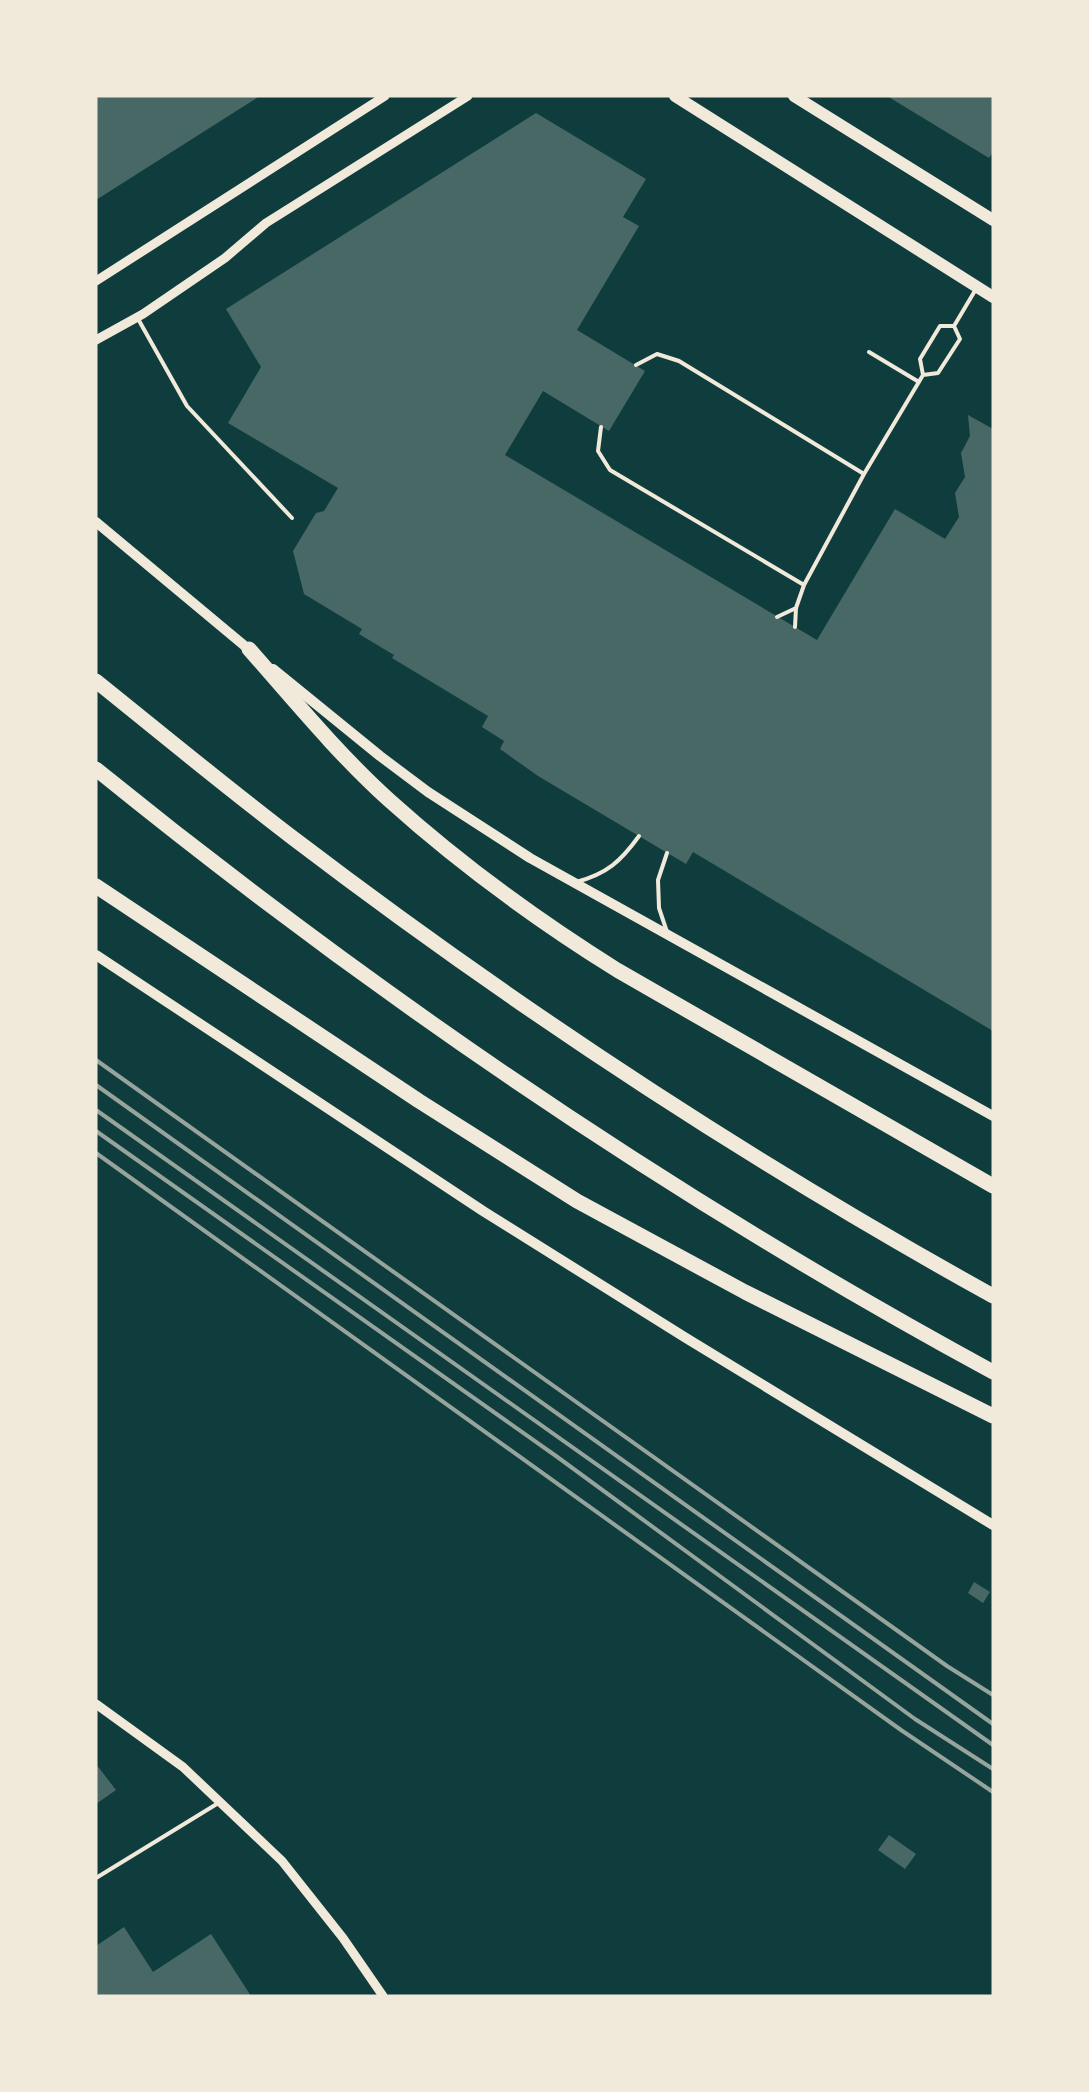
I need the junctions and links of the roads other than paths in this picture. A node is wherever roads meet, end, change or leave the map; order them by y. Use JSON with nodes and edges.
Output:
{"nodes":[{"id":1,"x":385,"y":96,"type":"edge"},
{"id":2,"x":468,"y":96,"type":"edge"},
{"id":3,"x":675,"y":96,"type":"edge"},
{"id":4,"x":794,"y":96,"type":"edge"},
{"id":5,"x":993,"y":220,"type":"edge"},
{"id":6,"x":96,"y":281,"type":"edge"},
{"id":7,"x":977,"y":288,"type":"junction"},
{"id":8,"x":993,"y":297,"type":"edge"},
{"id":9,"x":137,"y":317,"type":"junction"},
{"id":10,"x":954,"y":326,"type":"junction"},
{"id":11,"x":96,"y":340,"type":"edge"},
{"id":12,"x":869,"y":352,"type":"dead end"},
{"id":13,"x":636,"y":365,"type":"dead end"},
{"id":14,"x":923,"y":376,"type":"junction"},
{"id":15,"x":920,"y":382,"type":"junction"},
{"id":16,"x":601,"y":426,"type":"dead end"},
{"id":17,"x":864,"y":474,"type":"junction"},
{"id":18,"x":292,"y":518,"type":"dead end"},
{"id":19,"x":96,"y":522,"type":"edge"},
{"id":20,"x":804,"y":586,"type":"junction"},
{"id":21,"x":796,"y":608,"type":"junction"},
{"id":22,"x":777,"y":616,"type":"dead end"},
{"id":23,"x":795,"y":627,"type":"dead end"},
{"id":24,"x":249,"y":649,"type":"junction"},
{"id":25,"x":96,"y":682,"type":"edge"},
{"id":26,"x":96,"y":769,"type":"edge"},
{"id":27,"x":639,"y":836,"type":"dead end"},
{"id":28,"x":667,"y":853,"type":"dead end"},
{"id":29,"x":574,"y":882,"type":"junction"},
{"id":30,"x":96,"y":886,"type":"edge"},
{"id":31,"x":667,"y":934,"type":"junction"},
{"id":32,"x":96,"y":955,"type":"edge"},
{"id":33,"x":993,"y":1116,"type":"edge"},
{"id":34,"x":993,"y":1186,"type":"edge"},
{"id":35,"x":993,"y":1296,"type":"edge"},
{"id":36,"x":993,"y":1372,"type":"edge"},
{"id":37,"x":993,"y":1416,"type":"edge"},
{"id":38,"x":993,"y":1525,"type":"edge"},
{"id":39,"x":96,"y":1704,"type":"edge"},
{"id":40,"x":220,"y":1802,"type":"junction"},
{"id":41,"x":96,"y":1878,"type":"edge"},
{"id":42,"x":383,"y":1996,"type":"edge"}],
"edges":[{"from":1,"to":6,"type":"street"},
{"from":2,"to":9,"type":"street"},
{"from":3,"to":7,"type":"main road"},
{"from":4,"to":5,"type":"main road"},
{"from":7,"to":8,"type":"main road"},
{"from":7,"to":10,"type":"lane"},
{"from":9,"to":11,"type":"street"},
{"from":9,"to":18,"type":"lane"},
{"from":10,"to":14,"type":"lane"},
{"from":10,"to":14,"type":"lane"},
{"from":12,"to":15,"type":"lane"},
{"from":13,"to":17,"type":"lane"},
{"from":14,"to":15,"type":"lane"},
{"from":15,"to":17,"type":"lane"},
{"from":16,"to":20,"type":"lane"},
{"from":17,"to":20,"type":"lane"},
{"from":19,"to":24,"type":"main road"},
{"from":20,"to":21,"type":"lane"},
{"from":21,"to":22,"type":"lane"},
{"from":21,"to":23,"type":"lane"},
{"from":24,"to":29,"type":"main road"},
{"from":24,"to":34,"type":"highway"},
{"from":25,"to":35,"type":"highway"},
{"from":26,"to":36,"type":"highway"},
{"from":27,"to":29,"type":"lane"},
{"from":28,"to":31,"type":"lane"},
{"from":29,"to":31,"type":"main road"},
{"from":30,"to":37,"type":"highway"},
{"from":31,"to":33,"type":"main road"},
{"from":32,"to":38,"type":"main road"},
{"from":39,"to":40,"type":"street"},
{"from":40,"to":41,"type":"lane"},
{"from":40,"to":42,"type":"street"}]}
